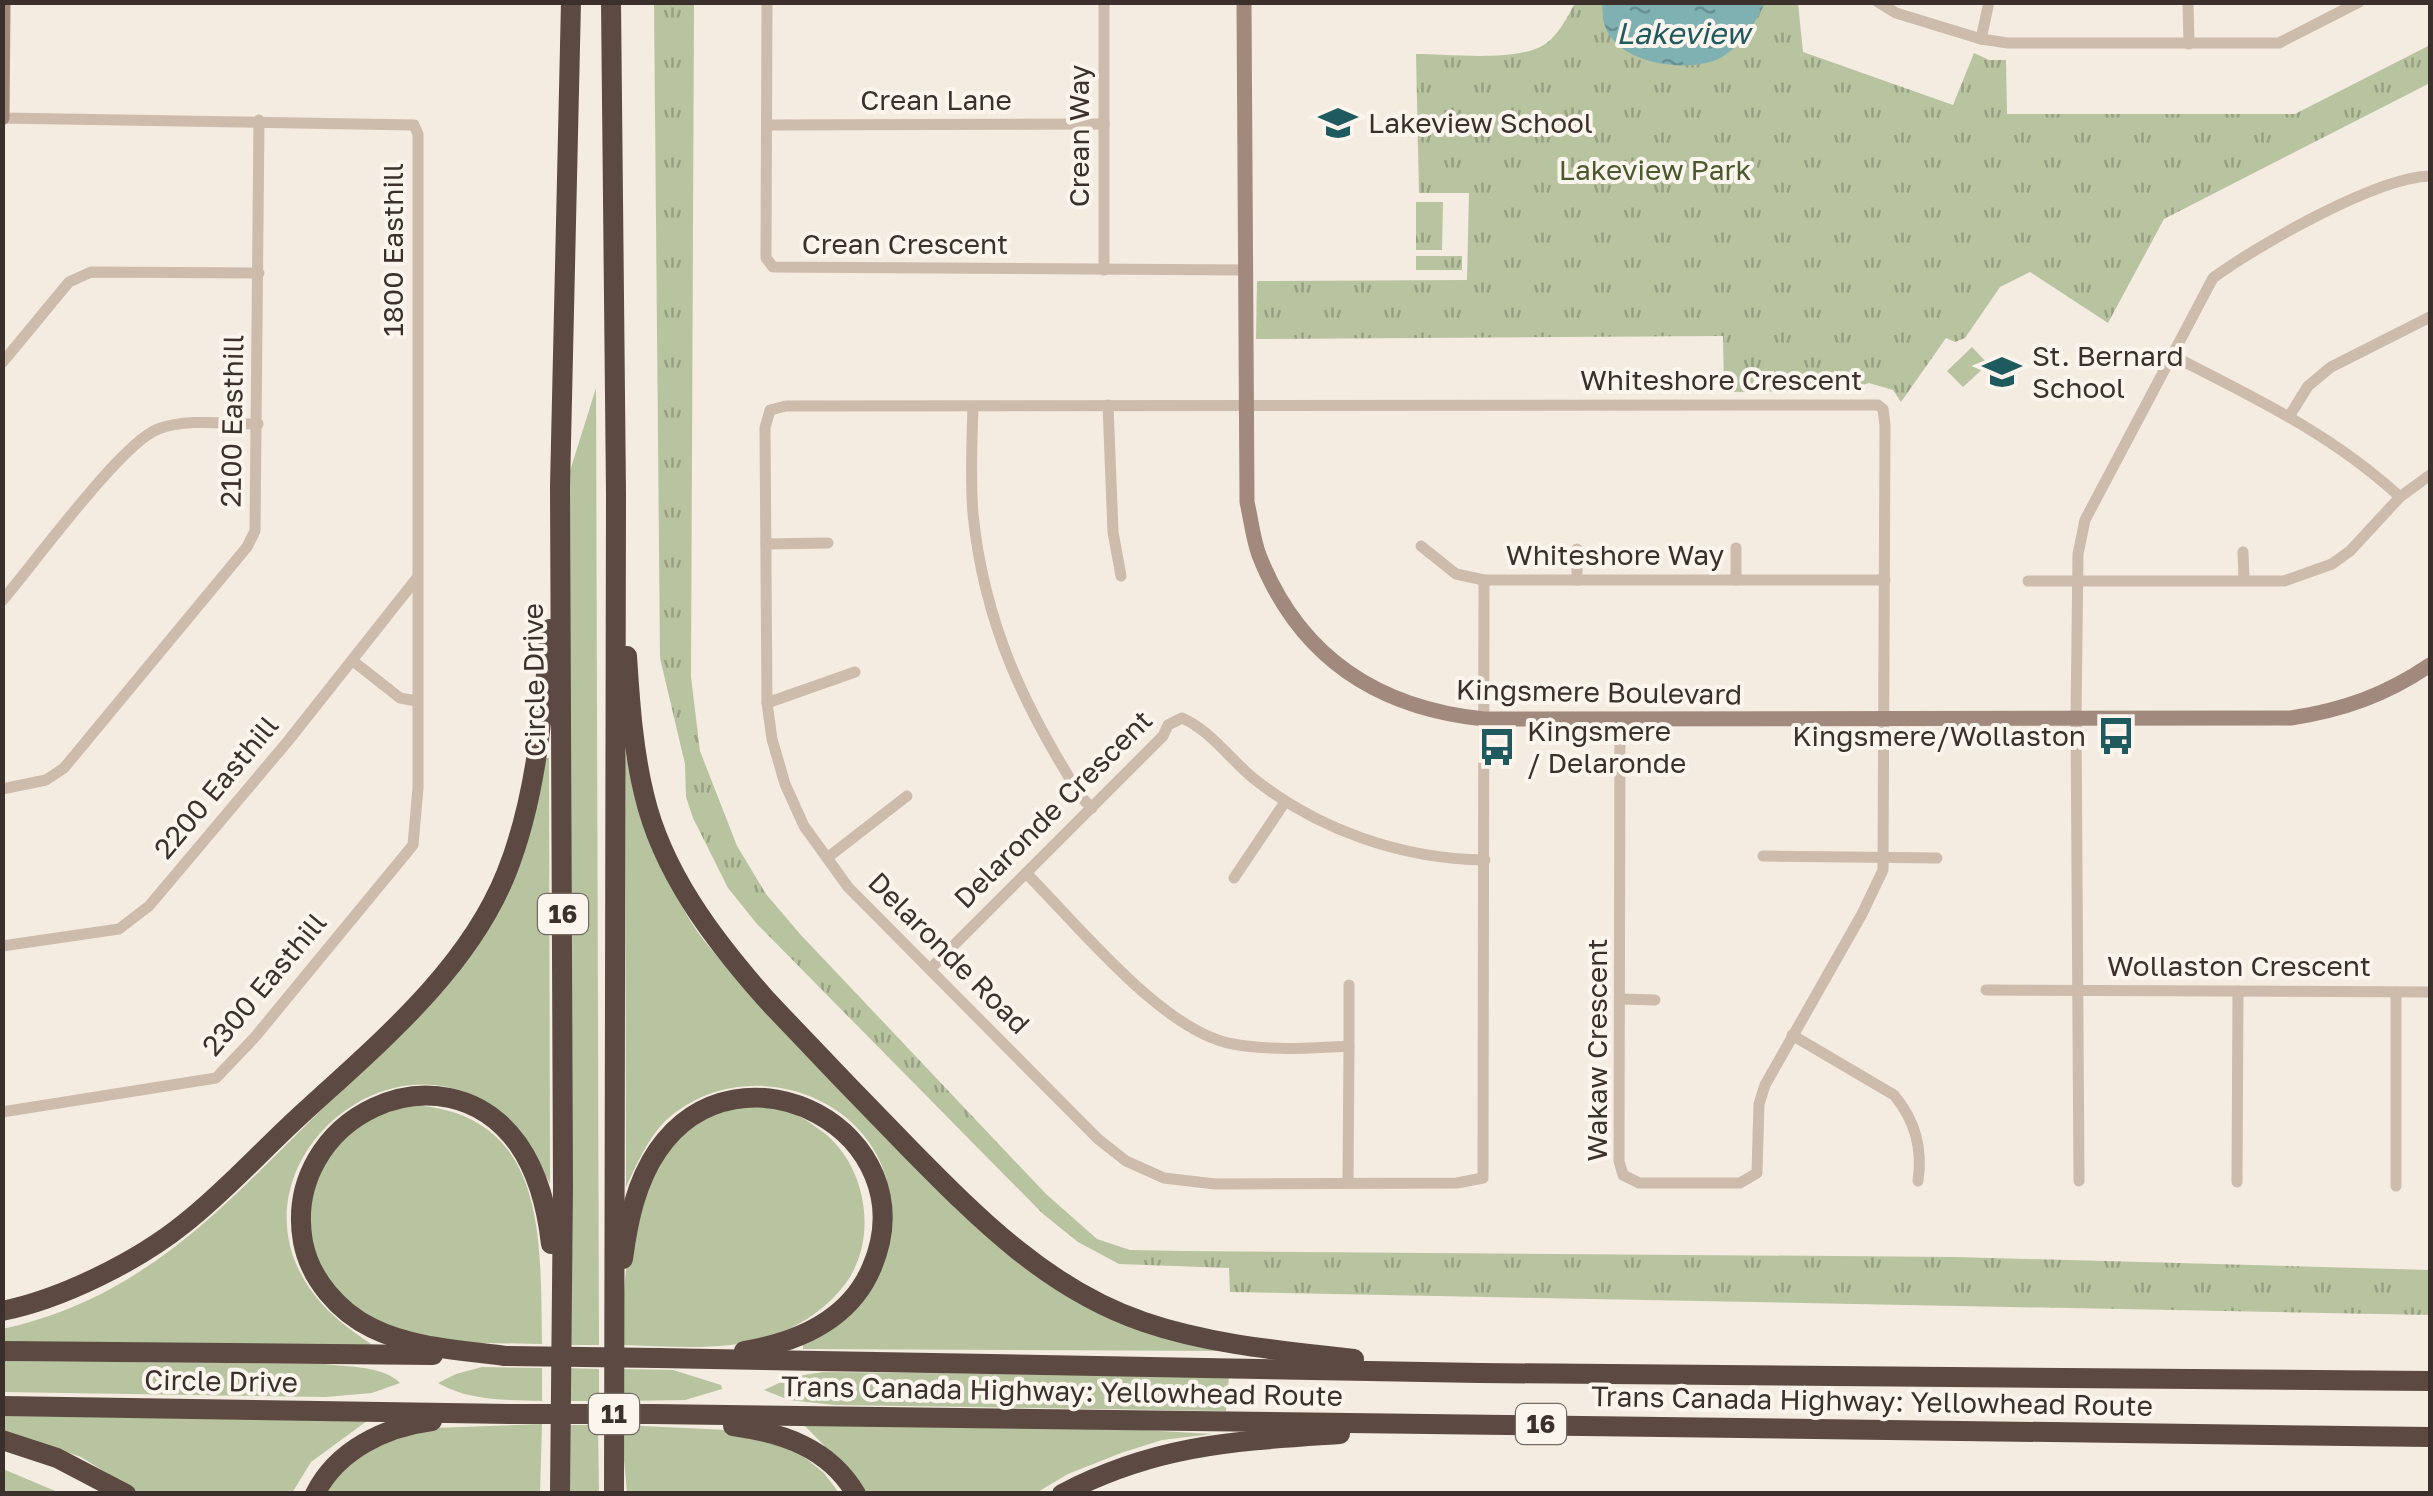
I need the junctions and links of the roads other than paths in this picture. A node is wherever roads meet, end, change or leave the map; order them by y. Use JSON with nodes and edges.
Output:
{"nodes":[{"id":1,"x":3,"y":2,"type":"edge"},
{"id":2,"x":571,"y":2,"type":"edge"},
{"id":3,"x":611,"y":2,"type":"edge"},
{"id":4,"x":766,"y":2,"type":"edge"},
{"id":5,"x":1104,"y":2,"type":"edge"},
{"id":6,"x":1244,"y":2,"type":"edge"},
{"id":7,"x":1878,"y":2,"type":"edge"},
{"id":8,"x":1989,"y":2,"type":"edge"},
{"id":9,"x":2188,"y":2,"type":"edge"},
{"id":10,"x":2359,"y":2,"type":"edge"},
{"id":11,"x":1982,"y":39,"type":"junction"},
{"id":12,"x":2189,"y":44,"type":"junction"},
{"id":13,"x":3,"y":118,"type":"edge"},
{"id":14,"x":259,"y":120,"type":"junction"},
{"id":15,"x":1104,"y":124,"type":"junction"},
{"id":16,"x":768,"y":125,"type":"junction"},
{"id":17,"x":2430,"y":176,"type":"edge"},
{"id":18,"x":1104,"y":270,"type":"junction"},
{"id":19,"x":1244,"y":270,"type":"junction"},
{"id":20,"x":259,"y":273,"type":"junction"},
{"id":21,"x":2430,"y":317,"type":"edge"},
{"id":22,"x":2171,"y":355,"type":"junction"},
{"id":23,"x":2,"y":363,"type":"edge"},
{"id":24,"x":1108,"y":405,"type":"junction"},
{"id":25,"x":1246,"y":405,"type":"junction"},
{"id":26,"x":972,"y":406,"type":"junction"},
{"id":27,"x":2290,"y":416,"type":"junction"},
{"id":28,"x":258,"y":424,"type":"junction"},
{"id":29,"x":2430,"y":475,"type":"edge"},
{"id":30,"x":560,"y":487,"type":"junction"},
{"id":31,"x":616,"y":494,"type":"junction"},
{"id":32,"x":2400,"y":498,"type":"junction"},
{"id":33,"x":828,"y":543,"type":"dead end"},
{"id":34,"x":766,"y":544,"type":"junction"},
{"id":35,"x":1421,"y":546,"type":"dead end"},
{"id":36,"x":1736,"y":548,"type":"dead end"},
{"id":37,"x":1578,"y":549,"type":"dead end"},
{"id":38,"x":2243,"y":552,"type":"dead end"},
{"id":39,"x":1121,"y":576,"type":"dead end"},
{"id":40,"x":417,"y":578,"type":"junction"},
{"id":41,"x":2244,"y":579,"type":"junction"},
{"id":42,"x":1484,"y":580,"type":"junction"},
{"id":43,"x":1578,"y":580,"type":"junction"},
{"id":44,"x":1736,"y":580,"type":"junction"},
{"id":45,"x":1884,"y":580,"type":"junction"},
{"id":46,"x":2078,"y":581,"type":"junction"},
{"id":47,"x":2028,"y":582,"type":"dead end"},
{"id":48,"x":2,"y":601,"type":"edge"},
{"id":49,"x":353,"y":661,"type":"junction"},
{"id":50,"x":2430,"y":665,"type":"edge"},
{"id":51,"x":855,"y":672,"type":"dead end"},
{"id":52,"x":417,"y":701,"type":"junction"},
{"id":53,"x":768,"y":702,"type":"junction"},
{"id":54,"x":2076,"y":718,"type":"junction"},
{"id":55,"x":1484,"y":719,"type":"junction"},
{"id":56,"x":1884,"y":719,"type":"junction"},
{"id":57,"x":1620,"y":720,"type":"junction"},
{"id":58,"x":418,"y":788,"type":"joint"},
{"id":59,"x":2,"y":789,"type":"edge"},
{"id":60,"x":907,"y":796,"type":"dead end"},
{"id":61,"x":1285,"y":802,"type":"junction"},
{"id":62,"x":1092,"y":808,"type":"junction"},
{"id":63,"x":1764,"y":856,"type":"dead end"},
{"id":64,"x":1884,"y":857,"type":"junction"},
{"id":65,"x":827,"y":858,"type":"junction"},
{"id":66,"x":1937,"y":858,"type":"dead end"},
{"id":67,"x":1485,"y":860,"type":"junction"},
{"id":68,"x":1026,"y":873,"type":"junction"},
{"id":69,"x":1234,"y":878,"type":"dead end"},
{"id":70,"x":2,"y":946,"type":"edge"},
{"id":71,"x":930,"y":968,"type":"junction"},
{"id":72,"x":1349,"y":985,"type":"dead end"},
{"id":73,"x":1986,"y":990,"type":"dead end"},
{"id":74,"x":2078,"y":990,"type":"junction"},
{"id":75,"x":2238,"y":991,"type":"junction"},
{"id":76,"x":2396,"y":992,"type":"junction"},
{"id":77,"x":2430,"y":992,"type":"edge"},
{"id":78,"x":1622,"y":999,"type":"junction"},
{"id":79,"x":1655,"y":1000,"type":"dead end"},
{"id":80,"x":1792,"y":1036,"type":"junction"},
{"id":81,"x":1350,"y":1046,"type":"junction"},
{"id":82,"x":2,"y":1112,"type":"edge"},
{"id":83,"x":1918,"y":1181,"type":"dead end"},
{"id":84,"x":2079,"y":1181,"type":"dead end"},
{"id":85,"x":1348,"y":1182,"type":"junction"},
{"id":86,"x":2237,"y":1182,"type":"dead end"},
{"id":87,"x":2396,"y":1186,"type":"dead end"},
{"id":88,"x":2,"y":1311,"type":"edge"},
{"id":89,"x":613,"y":1335,"type":"junction"},
{"id":90,"x":559,"y":1341,"type":"junction"},
{"id":91,"x":2,"y":1351,"type":"edge"},
{"id":92,"x":505,"y":1356,"type":"junction"},
{"id":93,"x":658,"y":1358,"type":"junction"},
{"id":94,"x":1480,"y":1373,"type":"junction"},
{"id":95,"x":2430,"y":1381,"type":"edge"},
{"id":96,"x":614,"y":1388,"type":"junction"},
{"id":97,"x":2,"y":1406,"type":"edge"},
{"id":98,"x":510,"y":1414,"type":"junction"},
{"id":99,"x":652,"y":1414,"type":"junction"},
{"id":100,"x":1488,"y":1424,"type":"junction"},
{"id":101,"x":2430,"y":1437,"type":"edge"},
{"id":102,"x":2,"y":1440,"type":"edge"},
{"id":103,"x":559,"y":1490,"type":"edge"},
{"id":104,"x":126,"y":1494,"type":"edge"},
{"id":105,"x":315,"y":1494,"type":"edge"},
{"id":106,"x":614,"y":1494,"type":"edge"},
{"id":107,"x":624,"y":1494,"type":"edge"},
{"id":108,"x":856,"y":1494,"type":"edge"},
{"id":109,"x":1062,"y":1494,"type":"edge"}],
"edges":[{"from":1,"to":13,"type":"street"},
{"from":2,"to":30,"type":"highway","name":"Circle Drive","number":"16"},
{"from":3,"to":31,"type":"highway","number":"16"},
{"from":4,"to":16,"type":"street","name":"Crean Crescent"},
{"from":5,"to":15,"type":"street","name":"Crean Way"},
{"from":6,"to":19,"type":"street","name":"Kingsmere Boulevard"},
{"from":7,"to":11,"type":"street"},
{"from":8,"to":11,"type":"street"},
{"from":9,"to":12,"type":"street"},
{"from":10,"to":12,"type":"street"},
{"from":11,"to":12,"type":"street"},
{"from":13,"to":14,"type":"street","name":"1800 Easthill"},
{"from":14,"to":20,"type":"street","name":"2100 Easthill"},
{"from":14,"to":40,"type":"street","name":"1800 Easthill"},
{"from":15,"to":16,"type":"street","name":"Crean Lane"},
{"from":15,"to":18,"type":"street","name":"Crean Way"},
{"from":16,"to":18,"type":"street","name":"Crean Crescent"},
{"from":17,"to":22,"type":"street","name":"Wollaston Crescent"},
{"from":18,"to":19,"type":"street","name":"Crean Crescent"},
{"from":19,"to":25,"type":"street","name":"Kingsmere Boulevard"},
{"from":20,"to":23,"type":"street"},
{"from":20,"to":28,"type":"street","name":"2100 Easthill"},
{"from":21,"to":27,"type":"street"},
{"from":22,"to":27,"type":"street"},
{"from":22,"to":46,"type":"street","name":"Wollaston Crescent"},
{"from":24,"to":25,"type":"street","name":"Delaronde Road"},
{"from":24,"to":26,"type":"street","name":"Delaronde Road"},
{"from":24,"to":39,"type":"street"},
{"from":25,"to":45,"type":"street","name":"Whiteshore Crescent"},
{"from":25,"to":55,"type":"street","name":"Kingsmere Boulevard"},
{"from":26,"to":34,"type":"street","name":"Delaronde Road"},
{"from":26,"to":62,"type":"street"},
{"from":27,"to":32,"type":"street"},
{"from":28,"to":48,"type":"street"},
{"from":28,"to":59,"type":"street","name":"2100 Easthill"},
{"from":29,"to":32,"type":"street"},
{"from":30,"to":88,"type":"highway"},
{"from":30,"to":90,"type":"highway","name":"Circle Drive","number":"16"},
{"from":31,"to":89,"type":"highway","number":"16"},
{"from":31,"to":94,"type":"highway"},
{"from":32,"to":41,"type":"street"},
{"from":33,"to":34,"type":"street"},
{"from":34,"to":53,"type":"street","name":"Delaronde Road"},
{"from":35,"to":42,"type":"street"},
{"from":36,"to":44,"type":"street"},
{"from":37,"to":43,"type":"street"},
{"from":38,"to":41,"type":"street"},
{"from":40,"to":49,"type":"street","name":"2200 Easthill"},
{"from":40,"to":52,"type":"street","name":"1800 Easthill"},
{"from":41,"to":46,"type":"street"},
{"from":42,"to":43,"type":"street","name":"Whiteshore Way"},
{"from":42,"to":55,"type":"street","name":"Whiteshore Way"},
{"from":43,"to":44,"type":"street","name":"Whiteshore Way"},
{"from":44,"to":45,"type":"street","name":"Whiteshore Way"},
{"from":45,"to":56,"type":"street","name":"Whiteshore Crescent"},
{"from":46,"to":47,"type":"street"},
{"from":46,"to":54,"type":"street","name":"Wollaston Crescent"},
{"from":49,"to":52,"type":"street"},
{"from":49,"to":70,"type":"street","name":"2200 Easthill"},
{"from":50,"to":54,"type":"street","name":"Kingsmere Boulevard"},
{"from":51,"to":53,"type":"street"},
{"from":52,"to":58,"type":"street","name":"1800 Easthill"},
{"from":53,"to":65,"type":"street","name":"Delaronde Road"},
{"from":54,"to":56,"type":"street","name":"Kingsmere Boulevard"},
{"from":54,"to":74,"type":"street","name":"Wollaston Crescent"},
{"from":55,"to":57,"type":"street","name":"Kingsmere Boulevard"},
{"from":55,"to":67,"type":"street","name":"Delaronde Road"},
{"from":56,"to":57,"type":"street","name":"Kingsmere Boulevard"},
{"from":56,"to":64,"type":"street","name":"Wakaw Crescent"},
{"from":57,"to":78,"type":"street","name":"Wakaw Crescent"},
{"from":58,"to":82,"type":"street","name":"2300 Easthill"},
{"from":60,"to":65,"type":"street"},
{"from":61,"to":62,"type":"street","name":"Delaronde Crescent"},
{"from":61,"to":67,"type":"street","name":"Delaronde Crescent"},
{"from":61,"to":69,"type":"street"},
{"from":62,"to":68,"type":"street","name":"Delaronde Crescent"},
{"from":63,"to":64,"type":"street"},
{"from":64,"to":66,"type":"street"},
{"from":64,"to":80,"type":"street","name":"Wakaw Crescent"},
{"from":65,"to":71,"type":"street","name":"Delaronde Road"},
{"from":67,"to":85,"type":"street","name":"Delaronde Road"},
{"from":68,"to":71,"type":"street","name":"Delaronde Crescent"},
{"from":68,"to":81,"type":"street"},
{"from":71,"to":85,"type":"street","name":"Delaronde Road"},
{"from":72,"to":81,"type":"street"},
{"from":73,"to":74,"type":"street"},
{"from":74,"to":75,"type":"street","name":"Wollaston Crescent"},
{"from":74,"to":84,"type":"street"},
{"from":75,"to":76,"type":"street","name":"Wollaston Crescent"},
{"from":75,"to":86,"type":"street"},
{"from":76,"to":77,"type":"street","name":"Wollaston Crescent"},
{"from":76,"to":87,"type":"street"},
{"from":78,"to":79,"type":"street"},
{"from":78,"to":80,"type":"street","name":"Wakaw Crescent"},
{"from":80,"to":83,"type":"street"},
{"from":81,"to":85,"type":"street"},
{"from":89,"to":93,"type":"highway"},
{"from":89,"to":96,"type":"highway","number":"11"},
{"from":90,"to":92,"type":"highway"},
{"from":90,"to":103,"type":"highway","name":"Circle Drive","number":"16"},
{"from":91,"to":92,"type":"highway","name":"Circle Drive","number":"16"},
{"from":92,"to":93,"type":"highway","name":"Circle Drive","number":"16","bridge":true},
{"from":93,"to":94,"type":"highway","name":"Trans Canada Highway: Yellowhead Route","number":"16"},
{"from":94,"to":95,"type":"highway","name":"Trans Canada Highway: Yellowhead Route","number":"16"},
{"from":96,"to":106,"type":"highway","number":"11"},
{"from":96,"to":107,"type":"highway"},
{"from":97,"to":98,"type":"highway","name":"Circle Drive","number":"16"},
{"from":98,"to":99,"type":"highway","name":"Circle Drive","number":"16","bridge":true},
{"from":98,"to":105,"type":"highway"},
{"from":99,"to":100,"type":"highway","name":"Trans Canada Highway: Yellowhead Route","number":"16"},
{"from":99,"to":108,"type":"highway"},
{"from":100,"to":101,"type":"highway","name":"Trans Canada Highway: Yellowhead Route","number":"16"},
{"from":100,"to":109,"type":"highway"},
{"from":102,"to":104,"type":"highway"}]}
